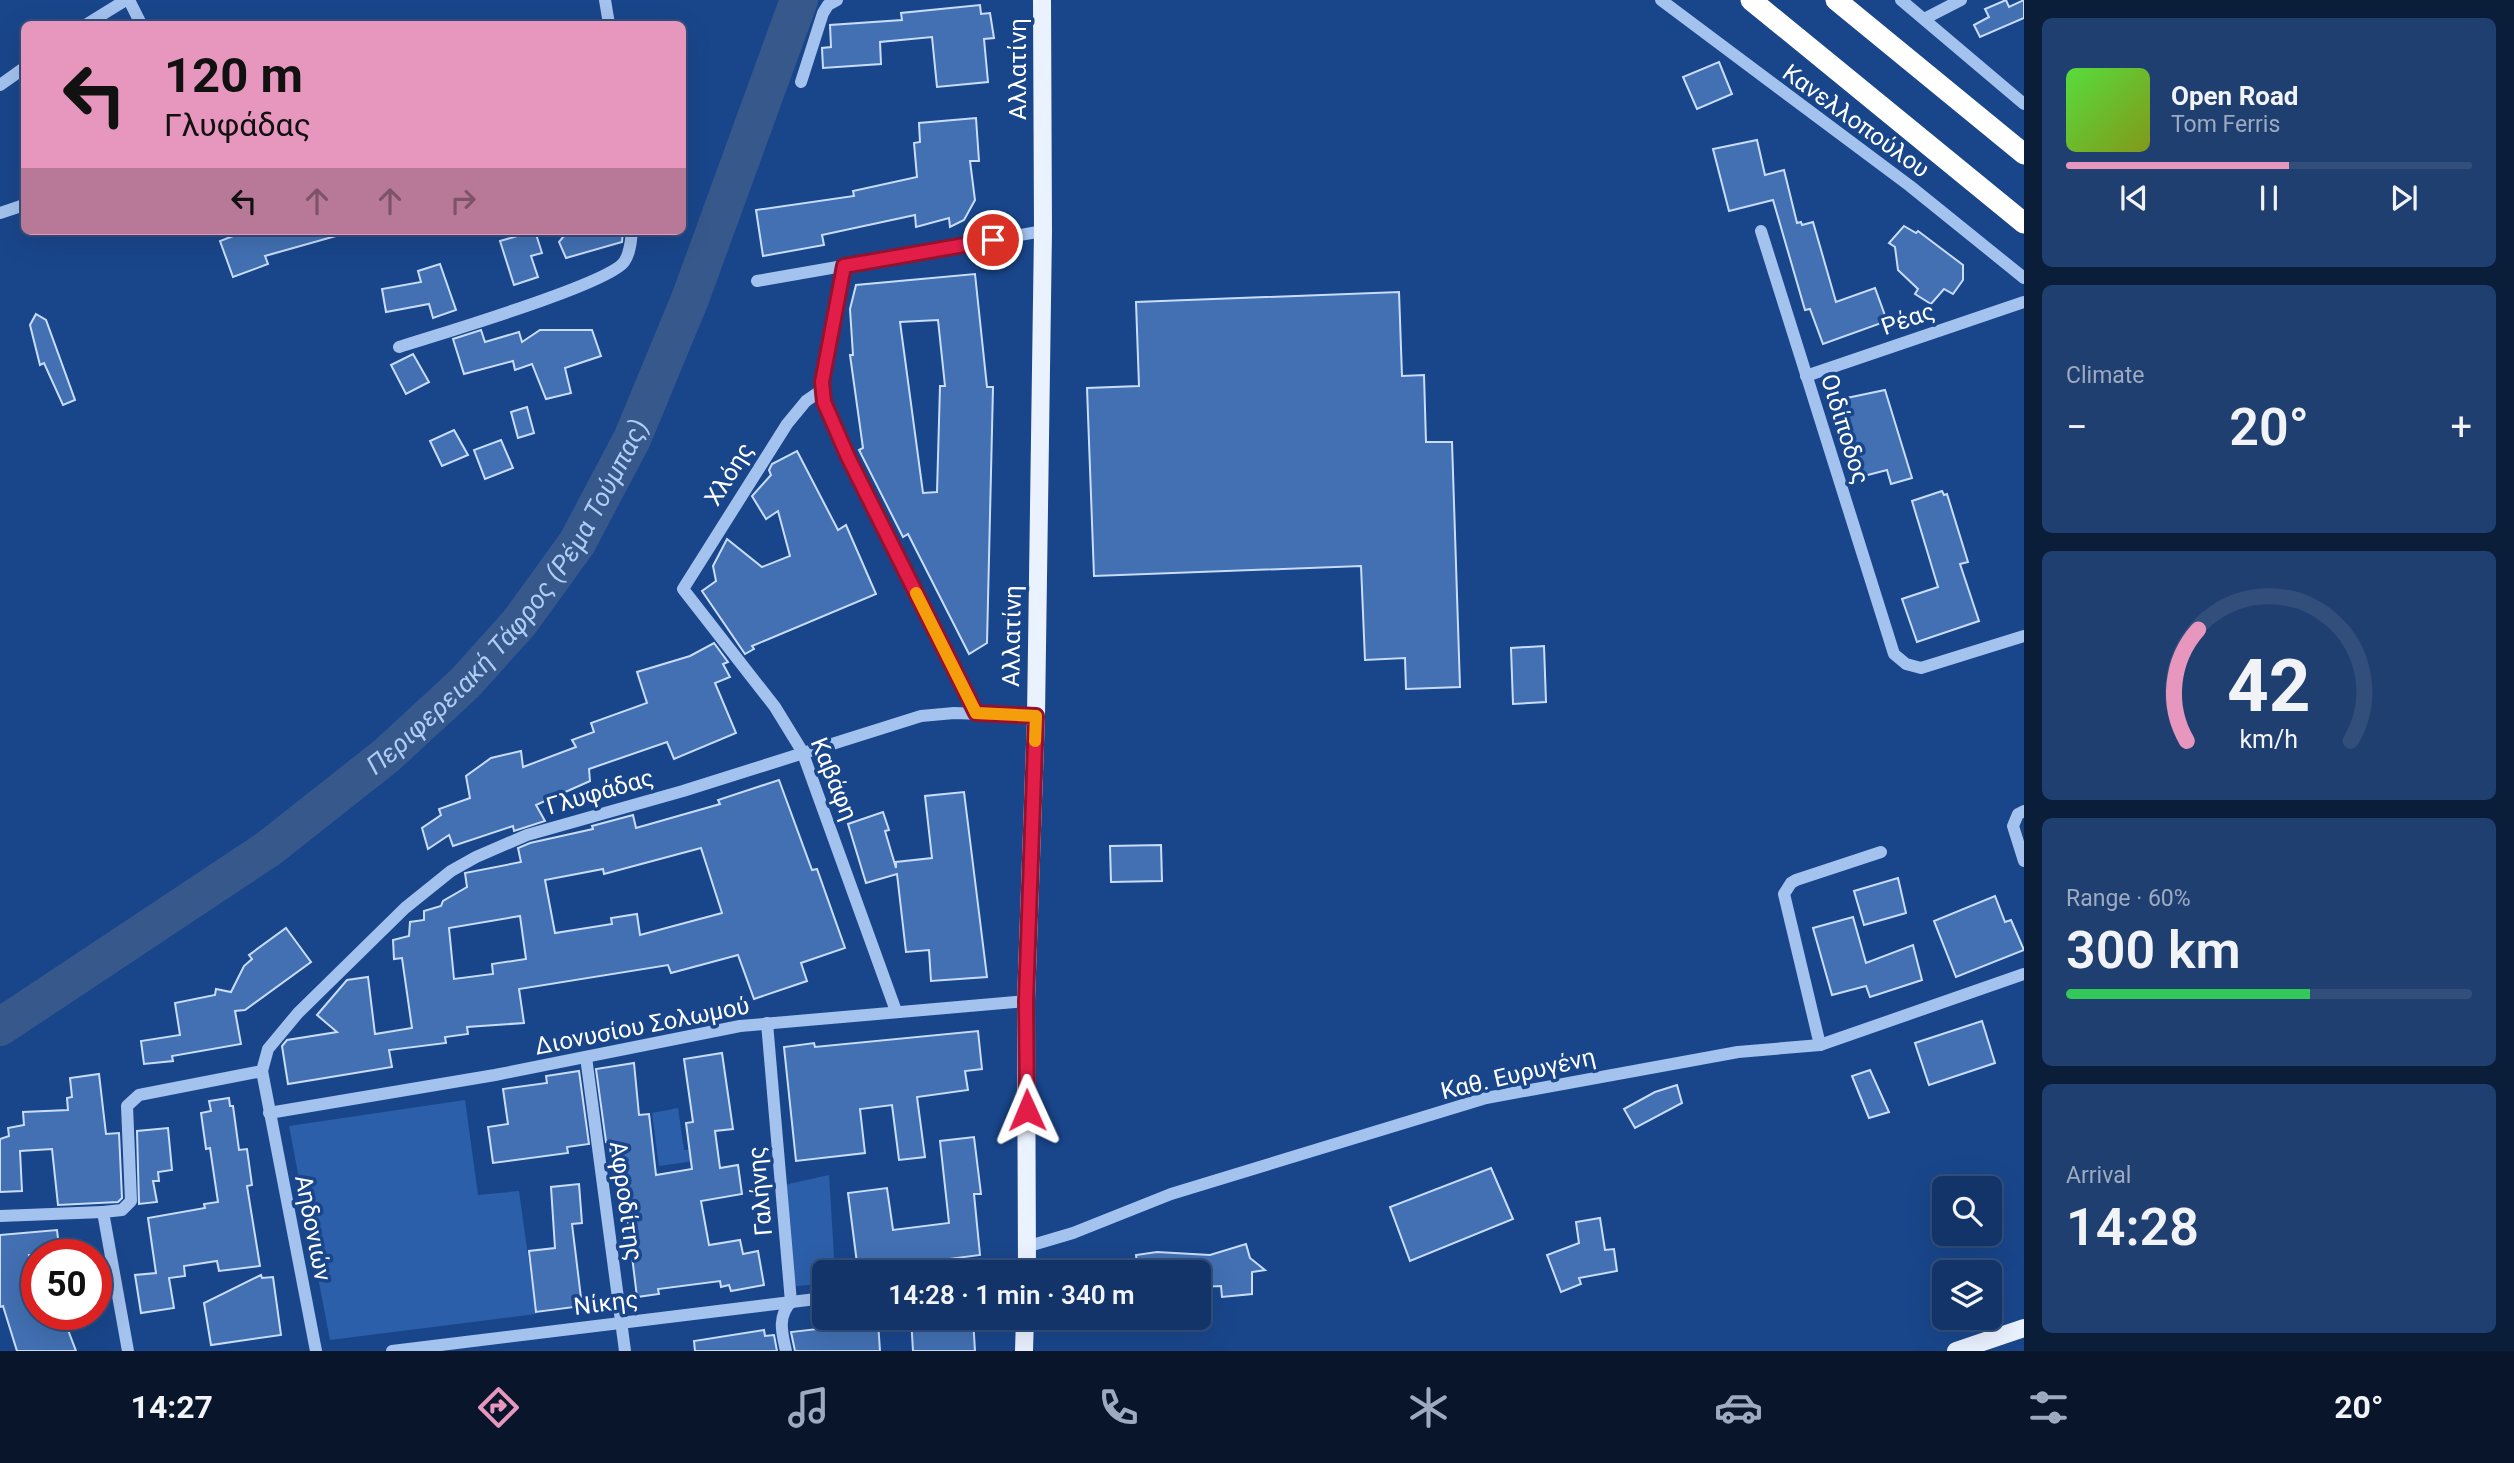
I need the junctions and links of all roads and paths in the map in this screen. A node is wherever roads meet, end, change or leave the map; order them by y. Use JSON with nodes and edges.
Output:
{"nodes":[{"id":1,"x":127,"y":0,"type":"edge"},
{"id":2,"x":605,"y":0,"type":"edge"},
{"id":3,"x":838,"y":0,"type":"edge"},
{"id":4,"x":1042,"y":0,"type":"edge"},
{"id":5,"x":1661,"y":0,"type":"edge"},
{"id":6,"x":1751,"y":0,"type":"edge"},
{"id":7,"x":1836,"y":0,"type":"edge"},
{"id":8,"x":1901,"y":0,"type":"edge"},
{"id":9,"x":1961,"y":0,"type":"edge"},
{"id":10,"x":1924,"y":19,"type":"junction"},
{"id":11,"x":92,"y":21,"type":"edge"},
{"id":12,"x":139,"y":21,"type":"edge"},
{"id":13,"x":608,"y":21,"type":"edge"},
{"id":14,"x":21,"y":70,"type":"edge"},
{"id":15,"x":801,"y":82,"type":"dead end"},
{"id":16,"x":0,"y":85,"type":"edge"},
{"id":17,"x":2024,"y":104,"type":"edge"},
{"id":18,"x":2024,"y":154,"type":"edge"},
{"id":19,"x":21,"y":206,"type":"edge"},
{"id":20,"x":0,"y":213,"type":"edge"},
{"id":21,"x":2024,"y":223,"type":"edge"},
{"id":22,"x":1043,"y":231,"type":"junction"},
{"id":23,"x":1761,"y":231,"type":"dead end"},
{"id":24,"x":631,"y":235,"type":"edge"},
{"id":25,"x":844,"y":266,"type":"junction"},
{"id":26,"x":2024,"y":278,"type":"edge"},
{"id":27,"x":757,"y":281,"type":"dead end"},
{"id":28,"x":2024,"y":302,"type":"edge"},
{"id":29,"x":399,"y":347,"type":"dead end"},
{"id":30,"x":1806,"y":376,"type":"junction"},
{"id":31,"x":821,"y":390,"type":"junction"},
{"id":32,"x":682,"y":589,"type":"joint"},
{"id":33,"x":2024,"y":636,"type":"edge"},
{"id":34,"x":976,"y":713,"type":"junction"},
{"id":35,"x":1036,"y":716,"type":"junction"},
{"id":36,"x":802,"y":751,"type":"junction"},
{"id":37,"x":2024,"y":811,"type":"edge"},
{"id":38,"x":1881,"y":852,"type":"dead end"},
{"id":39,"x":2024,"y":861,"type":"edge"},
{"id":40,"x":2024,"y":975,"type":"edge"},
{"id":41,"x":1026,"y":1001,"type":"junction"},
{"id":42,"x":896,"y":1011,"type":"junction"},
{"id":43,"x":767,"y":1023,"type":"junction"},
{"id":44,"x":1820,"y":1045,"type":"junction"},
{"id":45,"x":586,"y":1057,"type":"junction"},
{"id":46,"x":262,"y":1071,"type":"junction"},
{"id":47,"x":269,"y":1113,"type":"junction"},
{"id":48,"x":103,"y":1212,"type":"junction"},
{"id":49,"x":0,"y":1216,"type":"edge"},
{"id":50,"x":1029,"y":1246,"type":"junction"},
{"id":51,"x":1028,"y":1260,"type":"edge"},
{"id":52,"x":812,"y":1300,"type":"edge"},
{"id":53,"x":792,"y":1302,"type":"junction"},
{"id":54,"x":622,"y":1323,"type":"junction"},
{"id":55,"x":2024,"y":1328,"type":"edge"},
{"id":56,"x":1025,"y":1330,"type":"edge"},
{"id":57,"x":482,"y":1345,"type":"edge"},
{"id":58,"x":128,"y":1351,"type":"edge"},
{"id":59,"x":316,"y":1351,"type":"edge"},
{"id":60,"x":392,"y":1351,"type":"edge"},
{"id":61,"x":625,"y":1351,"type":"edge"},
{"id":62,"x":786,"y":1351,"type":"edge"},
{"id":63,"x":1024,"y":1351,"type":"edge"},
{"id":64,"x":1956,"y":1351,"type":"edge"}],
"edges":[{"from":1,"to":11,"type":"street"},
{"from":1,"to":12,"type":"street"},
{"from":2,"to":13,"type":"street"},
{"from":3,"to":15,"type":"street"},
{"from":4,"to":22,"type":"main road","name":"Αλλατίνη"},
{"from":5,"to":26,"type":"street","name":"Κανελλοπούλου"},
{"from":6,"to":21,"type":"highway"},
{"from":7,"to":18,"type":"highway"},
{"from":8,"to":10,"type":"street"},
{"from":9,"to":10,"type":"street"},
{"from":10,"to":17,"type":"street"},
{"from":14,"to":16,"type":"street"},
{"from":19,"to":20,"type":"street"},
{"from":22,"to":25,"type":"street"},
{"from":22,"to":35,"type":"main road","name":"Αλλατίνη"},
{"from":23,"to":30,"type":"street","name":"Οιδίποδος"},
{"from":24,"to":29,"type":"street"},
{"from":25,"to":27,"type":"street"},
{"from":25,"to":31,"type":"street"},
{"from":28,"to":30,"type":"street","name":"Ρέας"},
{"from":30,"to":33,"type":"street","name":"Οιδίποδος"},
{"from":31,"to":32,"type":"street","name":"Χλόης"},
{"from":31,"to":34,"type":"street"},
{"from":32,"to":36,"type":"street","name":"Καβάφη"},
{"from":34,"to":35,"type":"street","name":"Γλυφάδας"},
{"from":34,"to":36,"type":"street","name":"Γλυφάδας"},
{"from":35,"to":41,"type":"main road","name":"Αλλατίνη"},
{"from":36,"to":42,"type":"street","name":"Καβάφη"},
{"from":36,"to":46,"type":"street","name":"Γλυφάδας"},
{"from":37,"to":39,"type":"street"},
{"from":38,"to":44,"type":"street"},
{"from":40,"to":44,"type":"street","name":"Καθ. Ευρυγένη"},
{"from":41,"to":42,"type":"street","name":"Διονυσίου Σολωμού"},
{"from":41,"to":50,"type":"main road","name":"Αλλατίνη"},
{"from":42,"to":43,"type":"street","name":"Διονυσίου Σολωμού"},
{"from":43,"to":45,"type":"street","name":"Διονυσίου Σολωμού"},
{"from":43,"to":53,"type":"street","name":"Γαλήνης"},
{"from":44,"to":50,"type":"street","name":"Καθ. Ευρυγένη"},
{"from":45,"to":47,"type":"street","name":"Διονυσίου Σολωμού"},
{"from":45,"to":54,"type":"street","name":"Αφροδίτης"},
{"from":46,"to":47,"type":"street","name":"Αηδονιών"},
{"from":46,"to":48,"type":"street"},
{"from":47,"to":59,"type":"street","name":"Αηδονιών"},
{"from":48,"to":49,"type":"street"},
{"from":48,"to":58,"type":"street"},
{"from":50,"to":51,"type":"main road","name":"Αλλατίνη"},
{"from":52,"to":53,"type":"street","name":"Νίκης"},
{"from":53,"to":54,"type":"street","name":"Νίκης"},
{"from":53,"to":62,"type":"street","name":"Γαλήνης"},
{"from":54,"to":57,"type":"street","name":"Νίκης"},
{"from":54,"to":61,"type":"street","name":"Αφροδίτης"},
{"from":55,"to":64,"type":"main road"},
{"from":56,"to":63,"type":"main road"},
{"from":57,"to":60,"type":"street","name":"Νίκης"}]}
